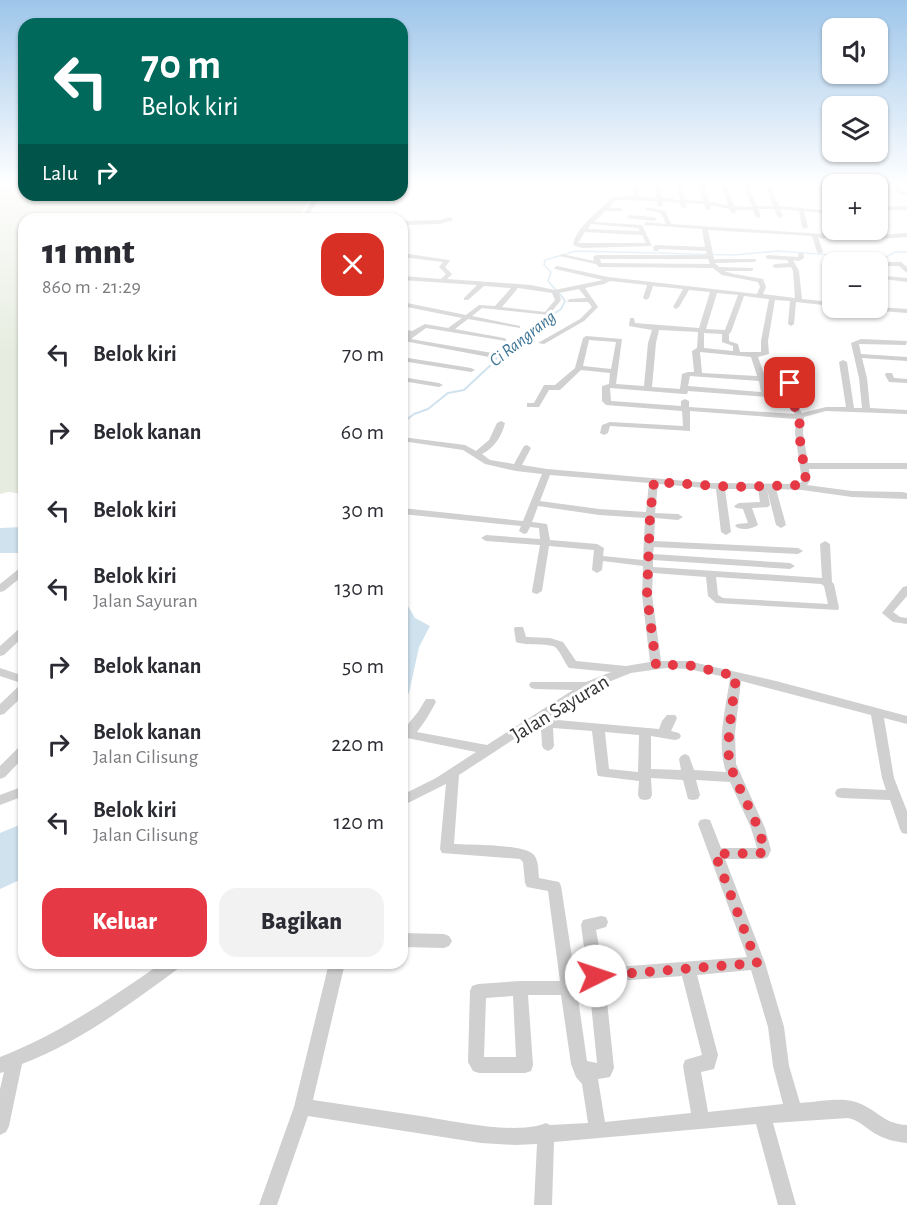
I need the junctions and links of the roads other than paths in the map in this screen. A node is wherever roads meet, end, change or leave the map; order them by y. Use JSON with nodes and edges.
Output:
{"nodes":[{"id":1,"x":577,"y":240,"type":"edge"},
{"id":2,"x":602,"y":240,"type":"edge"},
{"id":3,"x":626,"y":240,"type":"edge"},
{"id":4,"x":647,"y":240,"type":"edge"},
{"id":5,"x":708,"y":240,"type":"edge"},
{"id":6,"x":816,"y":240,"type":"edge"},
{"id":7,"x":684,"y":243,"type":"dead end"},
{"id":8,"x":600,"y":246,"type":"junction"},
{"id":9,"x":625,"y":246,"type":"junction"},
{"id":10,"x":656,"y":250,"type":"dead end"},
{"id":11,"x":820,"y":252,"type":"dead end"},
{"id":12,"x":801,"y":254,"type":"dead end"},
{"id":13,"x":408,"y":256,"type":"edge"},
{"id":14,"x":562,"y":256,"type":"dead end"},
{"id":15,"x":895,"y":256,"type":"dead end"},
{"id":16,"x":617,"y":257,"type":"junction"},
{"id":17,"x":768,"y":257,"type":"dead end"},
{"id":18,"x":789,"y":258,"type":"junction"},
{"id":19,"x":712,"y":260,"type":"junction"},
{"id":20,"x":754,"y":260,"type":"dead end"},
{"id":21,"x":598,"y":264,"type":"junction"},
{"id":22,"x":621,"y":265,"type":"junction"},
{"id":23,"x":793,"y":265,"type":"junction"},
{"id":24,"x":888,"y":265,"type":"edge"},
{"id":25,"x":775,"y":266,"type":"dead end"},
{"id":26,"x":557,"y":268,"type":"dead end"},
{"id":27,"x":905,"y":268,"type":"edge"},
{"id":28,"x":751,"y":269,"type":"dead end"},
{"id":29,"x":590,"y":276,"type":"junction"},
{"id":30,"x":408,"y":278,"type":"edge"},
{"id":31,"x":614,"y":278,"type":"junction"},
{"id":32,"x":888,"y":278,"type":"edge"},
{"id":33,"x":907,"y":280,"type":"edge"},
{"id":34,"x":442,"y":281,"type":"junction"},
{"id":35,"x":651,"y":284,"type":"junction"},
{"id":36,"x":481,"y":285,"type":"junction"},
{"id":37,"x":516,"y":286,"type":"junction"},
{"id":38,"x":581,"y":287,"type":"junction"},
{"id":39,"x":687,"y":288,"type":"junction"},
{"id":40,"x":559,"y":291,"type":"junction"},
{"id":41,"x":714,"y":291,"type":"junction"},
{"id":42,"x":741,"y":294,"type":"junction"},
{"id":43,"x":759,"y":297,"type":"junction"},
{"id":44,"x":646,"y":298,"type":"dead end"},
{"id":45,"x":772,"y":298,"type":"junction"},
{"id":46,"x":466,"y":299,"type":"dead end"},
{"id":47,"x":570,"y":300,"type":"dead end"},
{"id":48,"x":591,"y":300,"type":"junction"},
{"id":49,"x":796,"y":300,"type":"junction"},
{"id":50,"x":822,"y":303,"type":"edge"},
{"id":51,"x":408,"y":305,"type":"edge"},
{"id":52,"x":676,"y":307,"type":"dead end"},
{"id":53,"x":497,"y":308,"type":"junction"},
{"id":54,"x":888,"y":309,"type":"edge"},
{"id":55,"x":907,"y":311,"type":"edge"},
{"id":56,"x":467,"y":317,"type":"junction"},
{"id":57,"x":632,"y":319,"type":"dead end"},
{"id":58,"x":791,"y":324,"type":"dead end"},
{"id":59,"x":518,"y":327,"type":"dead end"},
{"id":60,"x":656,"y":328,"type":"junction"},
{"id":61,"x":702,"y":330,"type":"junction"},
{"id":62,"x":449,"y":331,"type":"junction"},
{"id":63,"x":408,"y":332,"type":"edge"},
{"id":64,"x":725,"y":332,"type":"junction"},
{"id":65,"x":413,"y":333,"type":"junction"},
{"id":66,"x":408,"y":338,"type":"edge"},
{"id":67,"x":408,"y":340,"type":"edge"},
{"id":68,"x":504,"y":340,"type":"dead end"},
{"id":69,"x":620,"y":340,"type":"junction"},
{"id":70,"x":628,"y":341,"type":"dead end"},
{"id":71,"x":883,"y":342,"type":"junction"},
{"id":72,"x":542,"y":343,"type":"dead end"},
{"id":73,"x":906,"y":343,"type":"edge"},
{"id":74,"x":888,"y":352,"type":"dead end"},
{"id":75,"x":698,"y":353,"type":"junction"},
{"id":76,"x":737,"y":353,"type":"junction"},
{"id":77,"x":489,"y":355,"type":"dead end"},
{"id":78,"x":754,"y":355,"type":"junction"},
{"id":79,"x":859,"y":356,"type":"junction"},
{"id":80,"x":727,"y":357,"type":"dead end"},
{"id":81,"x":907,"y":359,"type":"edge"},
{"id":82,"x":408,"y":360,"type":"edge"},
{"id":83,"x":843,"y":362,"type":"dead end"},
{"id":84,"x":579,"y":368,"type":"junction"},
{"id":85,"x":471,"y":370,"type":"dead end"},
{"id":86,"x":614,"y":371,"type":"junction"},
{"id":87,"x":698,"y":374,"type":"junction"},
{"id":88,"x":889,"y":375,"type":"dead end"},
{"id":89,"x":762,"y":379,"type":"junction"},
{"id":90,"x":408,"y":380,"type":"edge"},
{"id":91,"x":907,"y":381,"type":"edge"},
{"id":92,"x":420,"y":382,"type":"junction"},
{"id":93,"x":790,"y":383,"type":"dead end"},
{"id":94,"x":439,"y":385,"type":"dead end"},
{"id":95,"x":612,"y":386,"type":"junction"},
{"id":96,"x":648,"y":388,"type":"junction"},
{"id":97,"x":684,"y":390,"type":"junction"},
{"id":98,"x":410,"y":391,"type":"dead end"},
{"id":99,"x":765,"y":395,"type":"junction"},
{"id":100,"x":530,"y":405,"type":"dead end"},
{"id":101,"x":686,"y":408,"type":"junction"},
{"id":102,"x":850,"y":409,"type":"junction"},
{"id":103,"x":866,"y":410,"type":"junction"},
{"id":104,"x":907,"y":412,"type":"edge"},
{"id":105,"x":768,"y":415,"type":"junction"},
{"id":106,"x":799,"y":416,"type":"junction"},
{"id":107,"x":501,"y":423,"type":"dead end"},
{"id":108,"x":604,"y":433,"type":"dead end"},
{"id":109,"x":408,"y":440,"type":"edge"},
{"id":110,"x":527,"y":448,"type":"dead end"},
{"id":111,"x":475,"y":454,"type":"junction"},
{"id":112,"x":804,"y":466,"type":"junction"},
{"id":113,"x":907,"y":466,"type":"edge"},
{"id":114,"x":516,"y":468,"type":"junction"},
{"id":115,"x":547,"y":472,"type":"junction"},
{"id":116,"x":654,"y":482,"type":"junction"},
{"id":117,"x":720,"y":486,"type":"junction"},
{"id":118,"x":802,"y":487,"type":"junction"},
{"id":119,"x":766,"y":488,"type":"junction"},
{"id":120,"x":907,"y":496,"type":"edge"},
{"id":121,"x":534,"y":503,"type":"junction"},
{"id":122,"x":408,"y":512,"type":"edge"},
{"id":123,"x":650,"y":516,"type":"junction"},
{"id":124,"x":678,"y":517,"type":"dead end"},
{"id":125,"x":526,"y":524,"type":"junction"},
{"id":126,"x":781,"y":525,"type":"dead end"},
{"id":127,"x":741,"y":526,"type":"dead end"},
{"id":128,"x":726,"y":532,"type":"dead end"},
{"id":129,"x":486,"y":538,"type":"dead end"},
{"id":130,"x":520,"y":539,"type":"junction"},
{"id":131,"x":545,"y":542,"type":"junction"},
{"id":132,"x":649,"y":543,"type":"junction"},
{"id":133,"x":825,"y":543,"type":"dead end"},
{"id":134,"x":798,"y":551,"type":"dead end"},
{"id":135,"x":598,"y":558,"type":"junction"},
{"id":136,"x":648,"y":563,"type":"junction"},
{"id":137,"x":790,"y":566,"type":"dead end"},
{"id":138,"x":597,"y":570,"type":"dead end"},
{"id":139,"x":711,"y":574,"type":"junction"},
{"id":140,"x":18,"y":575,"type":"edge"},
{"id":141,"x":827,"y":582,"type":"junction"},
{"id":142,"x":0,"y":589,"type":"edge"},
{"id":143,"x":907,"y":589,"type":"edge"},
{"id":144,"x":537,"y":591,"type":"dead end"},
{"id":145,"x":907,"y":621,"type":"edge"},
{"id":146,"x":519,"y":629,"type":"dead end"},
{"id":147,"x":18,"y":636,"type":"edge"},
{"id":148,"x":0,"y":652,"type":"edge"},
{"id":149,"x":656,"y":665,"type":"junction"},
{"id":150,"x":629,"y":669,"type":"junction"},
{"id":151,"x":0,"y":672,"type":"edge"},
{"id":152,"x":736,"y":676,"type":"junction"},
{"id":153,"x":18,"y":678,"type":"edge"},
{"id":154,"x":535,"y":685,"type":"dead end"},
{"id":155,"x":587,"y":686,"type":"junction"},
{"id":156,"x":18,"y":694,"type":"edge"},
{"id":157,"x":430,"y":702,"type":"dead end"},
{"id":158,"x":0,"y":711,"type":"edge"},
{"id":159,"x":877,"y":712,"type":"junction"},
{"id":160,"x":671,"y":718,"type":"dead end"},
{"id":161,"x":907,"y":720,"type":"edge"},
{"id":162,"x":541,"y":722,"type":"junction"},
{"id":163,"x":598,"y":727,"type":"junction"},
{"id":164,"x":645,"y":731,"type":"junction"},
{"id":165,"x":549,"y":746,"type":"dead end"},
{"id":166,"x":491,"y":750,"type":"junction"},
{"id":167,"x":18,"y":755,"type":"edge"},
{"id":168,"x":685,"y":759,"type":"dead end"},
{"id":169,"x":0,"y":774,"type":"edge"},
{"id":170,"x":453,"y":774,"type":"junction"},
{"id":171,"x":644,"y":775,"type":"junction"},
{"id":172,"x":689,"y":776,"type":"junction"},
{"id":173,"x":736,"y":777,"type":"junction"},
{"id":174,"x":18,"y":793,"type":"edge"},
{"id":175,"x":842,"y":793,"type":"dead end"},
{"id":176,"x":645,"y":795,"type":"dead end"},
{"id":177,"x":693,"y":795,"type":"dead end"},
{"id":178,"x":894,"y":795,"type":"junction"},
{"id":179,"x":408,"y":798,"type":"edge"},
{"id":180,"x":0,"y":800,"type":"edge"},
{"id":181,"x":705,"y":824,"type":"dead end"},
{"id":182,"x":907,"y":829,"type":"edge"},
{"id":183,"x":715,"y":854,"type":"junction"},
{"id":184,"x":601,"y":922,"type":"dead end"},
{"id":185,"x":408,"y":939,"type":"edge"},
{"id":186,"x":444,"y":941,"type":"dead end"},
{"id":187,"x":757,"y":963,"type":"junction"},
{"id":188,"x":165,"y":969,"type":"edge"},
{"id":189,"x":336,"y":969,"type":"edge"},
{"id":190,"x":688,"y":969,"type":"junction"},
{"id":191,"x":596,"y":976,"type":"junction"},
{"id":192,"x":568,"y":983,"type":"junction"},
{"id":193,"x":520,"y":988,"type":"junction"},
{"id":194,"x":7,"y":1062,"type":"edge"},
{"id":195,"x":582,"y":1071,"type":"junction"},
{"id":196,"x":303,"y":1107,"type":"junction"},
{"id":197,"x":794,"y":1112,"type":"junction"},
{"id":198,"x":762,"y":1114,"type":"junction"},
{"id":199,"x":701,"y":1120,"type":"junction"},
{"id":200,"x":0,"y":1126,"type":"edge"},
{"id":201,"x":598,"y":1131,"type":"junction"},
{"id":202,"x":546,"y":1132,"type":"junction"},
{"id":203,"x":907,"y":1134,"type":"edge"},
{"id":204,"x":268,"y":1205,"type":"edge"},
{"id":205,"x":543,"y":1205,"type":"edge"},
{"id":206,"x":787,"y":1205,"type":"edge"}],
"edges":[{"from":1,"to":8,"type":"street"},
{"from":2,"to":8,"type":"street"},
{"from":3,"to":9,"type":"street"},
{"from":4,"to":9,"type":"street"},
{"from":5,"to":19,"type":"street"},
{"from":6,"to":11,"type":"street"},
{"from":7,"to":19,"type":"street"},
{"from":8,"to":9,"type":"street"},
{"from":10,"to":19,"type":"street"},
{"from":12,"to":18,"type":"street"},
{"from":13,"to":34,"type":"street"},
{"from":14,"to":21,"type":"street"},
{"from":15,"to":27,"type":"street"},
{"from":16,"to":19,"type":"street"},
{"from":16,"to":21,"type":"street"},
{"from":16,"to":22,"type":"street"},
{"from":17,"to":18,"type":"street"},
{"from":18,"to":23,"type":"street"},
{"from":19,"to":20,"type":"street"},
{"from":19,"to":22,"type":"street"},
{"from":19,"to":28,"type":"street"},
{"from":19,"to":43,"type":"street"},
{"from":21,"to":22,"type":"street"},
{"from":21,"to":29,"type":"street"},
{"from":23,"to":25,"type":"street"},
{"from":23,"to":49,"type":"street"},
{"from":24,"to":27,"type":"street"},
{"from":26,"to":29,"type":"street"},
{"from":29,"to":31,"type":"street"},
{"from":30,"to":34,"type":"street"},
{"from":31,"to":35,"type":"street"},
{"from":31,"to":38,"type":"street"},
{"from":32,"to":33,"type":"street"},
{"from":34,"to":36,"type":"street"},
{"from":35,"to":39,"type":"street"},
{"from":35,"to":44,"type":"street"},
{"from":36,"to":37,"type":"street"},
{"from":36,"to":46,"type":"street"},
{"from":37,"to":40,"type":"street"},
{"from":37,"to":53,"type":"street"},
{"from":38,"to":40,"type":"street"},
{"from":38,"to":48,"type":"street"},
{"from":39,"to":41,"type":"street"},
{"from":39,"to":52,"type":"street"},
{"from":40,"to":53,"type":"street"},
{"from":41,"to":42,"type":"street"},
{"from":41,"to":61,"type":"street"},
{"from":42,"to":43,"type":"street"},
{"from":42,"to":64,"type":"street"},
{"from":43,"to":45,"type":"street"},
{"from":45,"to":49,"type":"street"},
{"from":45,"to":78,"type":"street"},
{"from":47,"to":48,"type":"street"},
{"from":48,"to":72,"type":"street"},
{"from":49,"to":50,"type":"street"},
{"from":49,"to":58,"type":"street"},
{"from":51,"to":56,"type":"street"},
{"from":53,"to":56,"type":"street"},
{"from":54,"to":55,"type":"street"},
{"from":56,"to":59,"type":"street"},
{"from":56,"to":62,"type":"street"},
{"from":57,"to":60,"type":"street"},
{"from":60,"to":61,"type":"street"},
{"from":60,"to":96,"type":"street"},
{"from":61,"to":64,"type":"street"},
{"from":61,"to":75,"type":"street"},
{"from":62,"to":65,"type":"street"},
{"from":62,"to":68,"type":"street"},
{"from":63,"to":65,"type":"street"},
{"from":64,"to":76,"type":"street"},
{"from":65,"to":66,"type":"street"},
{"from":67,"to":77,"type":"street"},
{"from":69,"to":70,"type":"street"},
{"from":69,"to":84,"type":"street"},
{"from":69,"to":86,"type":"street"},
{"from":71,"to":73,"type":"street"},
{"from":71,"to":74,"type":"street"},
{"from":71,"to":79,"type":"street"},
{"from":75,"to":76,"type":"street"},
{"from":75,"to":80,"type":"street"},
{"from":75,"to":87,"type":"street"},
{"from":76,"to":78,"type":"street"},
{"from":78,"to":89,"type":"street"},
{"from":79,"to":81,"type":"street"},
{"from":79,"to":103,"type":"street"},
{"from":82,"to":85,"type":"street"},
{"from":83,"to":102,"type":"street"},
{"from":84,"to":86,"type":"street"},
{"from":84,"to":100,"type":"street"},
{"from":86,"to":95,"type":"street"},
{"from":87,"to":89,"type":"street"},
{"from":87,"to":97,"type":"street"},
{"from":88,"to":91,"type":"street"},
{"from":89,"to":99,"type":"street"},
{"from":90,"to":92,"type":"street"},
{"from":92,"to":94,"type":"street"},
{"from":92,"to":98,"type":"street"},
{"from":93,"to":106,"type":"street"},
{"from":95,"to":96,"type":"street"},
{"from":95,"to":101,"type":"street"},
{"from":96,"to":97,"type":"street"},
{"from":97,"to":99,"type":"street"},
{"from":97,"to":101,"type":"street"},
{"from":99,"to":105,"type":"street"},
{"from":101,"to":105,"type":"street"},
{"from":101,"to":108,"type":"street"},
{"from":102,"to":103,"type":"street"},
{"from":102,"to":106,"type":"street"},
{"from":103,"to":104,"type":"street"},
{"from":105,"to":106,"type":"street"},
{"from":106,"to":112,"type":"street"},
{"from":107,"to":111,"type":"street"},
{"from":109,"to":111,"type":"street"},
{"from":110,"to":114,"type":"street"},
{"from":111,"to":114,"type":"street"},
{"from":112,"to":113,"type":"street"},
{"from":112,"to":118,"type":"street"},
{"from":114,"to":115,"type":"street"},
{"from":115,"to":116,"type":"street"},
{"from":115,"to":121,"type":"street"},
{"from":116,"to":117,"type":"street"},
{"from":116,"to":123,"type":"street"},
{"from":117,"to":119,"type":"street"},
{"from":117,"to":128,"type":"street"},
{"from":118,"to":119,"type":"street"},
{"from":118,"to":120,"type":"street"},
{"from":119,"to":126,"type":"street"},
{"from":119,"to":127,"type":"street"},
{"from":121,"to":123,"type":"street"},
{"from":121,"to":125,"type":"street"},
{"from":122,"to":125,"type":"street"},
{"from":123,"to":124,"type":"street"},
{"from":123,"to":132,"type":"street"},
{"from":125,"to":130,"type":"street"},
{"from":125,"to":131,"type":"street"},
{"from":129,"to":130,"type":"street"},
{"from":130,"to":131,"type":"street"},
{"from":131,"to":135,"type":"street"},
{"from":131,"to":144,"type":"street"},
{"from":132,"to":134,"type":"street"},
{"from":132,"to":136,"type":"street"},
{"from":133,"to":141,"type":"street"},
{"from":135,"to":136,"type":"street"},
{"from":135,"to":138,"type":"street"},
{"from":136,"to":137,"type":"street"},
{"from":136,"to":139,"type":"street"},
{"from":136,"to":149,"type":"street"},
{"from":139,"to":141,"type":"street"},
{"from":139,"to":141,"type":"street"},
{"from":140,"to":142,"type":"street"},
{"from":143,"to":145,"type":"street"},
{"from":146,"to":150,"type":"street"},
{"from":147,"to":148,"type":"street"},
{"from":149,"to":150,"type":"street","name":"Jalan Sayuran"},
{"from":149,"to":152,"type":"street","name":"Jalan Sayuran"},
{"from":150,"to":155,"type":"street","name":"Jalan Sayuran"},
{"from":151,"to":153,"type":"street"},
{"from":152,"to":159,"type":"street","name":"Jalan Sayuran"},
{"from":152,"to":173,"type":"street"},
{"from":154,"to":155,"type":"street"},
{"from":155,"to":162,"type":"street","name":"Jalan Sayuran"},
{"from":156,"to":158,"type":"street"},
{"from":157,"to":166,"type":"street"},
{"from":159,"to":161,"type":"street","name":"Jalan Sayuran"},
{"from":159,"to":178,"type":"street"},
{"from":160,"to":164,"type":"street"},
{"from":162,"to":163,"type":"street"},
{"from":162,"to":165,"type":"street"},
{"from":162,"to":166,"type":"street","name":"Jalan Sayuran"},
{"from":163,"to":164,"type":"street"},
{"from":163,"to":171,"type":"street"},
{"from":164,"to":171,"type":"street"},
{"from":166,"to":170,"type":"street","name":"Jalan Sayuran"},
{"from":167,"to":169,"type":"street"},
{"from":168,"to":172,"type":"street"},
{"from":170,"to":179,"type":"street","name":"Jalan Sayuran"},
{"from":170,"to":192,"type":"street"},
{"from":171,"to":172,"type":"street"},
{"from":171,"to":176,"type":"street"},
{"from":172,"to":173,"type":"street"},
{"from":172,"to":177,"type":"street"},
{"from":173,"to":183,"type":"street"},
{"from":174,"to":180,"type":"street"},
{"from":175,"to":178,"type":"street"},
{"from":178,"to":182,"type":"street"},
{"from":181,"to":183,"type":"street"},
{"from":183,"to":187,"type":"street"},
{"from":184,"to":191,"type":"street"},
{"from":185,"to":186,"type":"street"},
{"from":187,"to":190,"type":"street"},
{"from":187,"to":197,"type":"street"},
{"from":188,"to":194,"type":"street"},
{"from":189,"to":196,"type":"street"},
{"from":190,"to":191,"type":"street"},
{"from":190,"to":199,"type":"street"},
{"from":191,"to":192,"type":"street"},
{"from":191,"to":195,"type":"street"},
{"from":192,"to":193,"type":"street"},
{"from":192,"to":195,"type":"street"},
{"from":193,"to":193,"type":"street"},
{"from":194,"to":200,"type":"street"},
{"from":195,"to":201,"type":"street"},
{"from":196,"to":202,"type":"street"},
{"from":196,"to":204,"type":"street"},
{"from":197,"to":198,"type":"street"},
{"from":197,"to":203,"type":"street"},
{"from":198,"to":199,"type":"street"},
{"from":198,"to":206,"type":"street"},
{"from":199,"to":201,"type":"street"},
{"from":201,"to":202,"type":"street"},
{"from":202,"to":205,"type":"street"}]}
